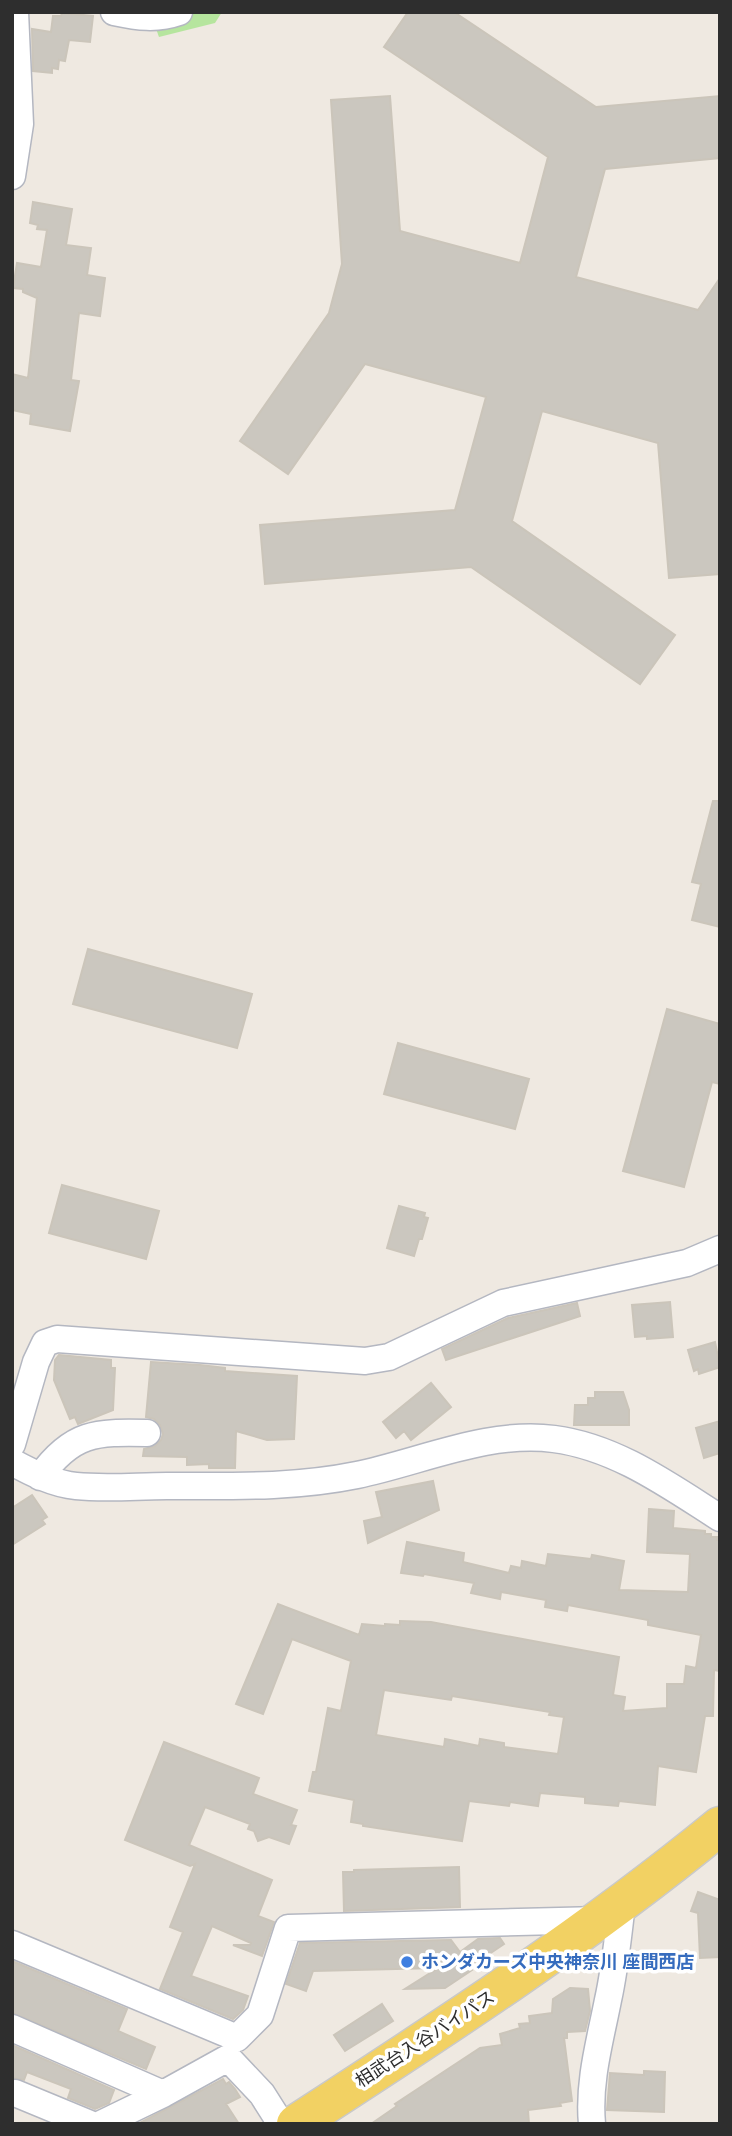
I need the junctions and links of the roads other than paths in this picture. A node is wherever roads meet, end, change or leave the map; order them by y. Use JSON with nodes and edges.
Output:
{"nodes":[{"id":1,"x":15,"y":12,"type":"edge"},
{"id":2,"x":114,"y":12,"type":"edge"},
{"id":3,"x":179,"y":12,"type":"edge"},
{"id":4,"x":12,"y":176,"type":"edge"},
{"id":5,"x":720,"y":1249,"type":"edge"},
{"id":6,"x":147,"y":1433,"type":"dead end"},
{"id":7,"x":12,"y":1444,"type":"edge"},
{"id":8,"x":12,"y":1462,"type":"edge"},
{"id":9,"x":40,"y":1476,"type":"junction"},
{"id":10,"x":720,"y":1518,"type":"edge"},
{"id":11,"x":711,"y":1841,"type":"edge"},
{"id":12,"x":611,"y":1912,"type":"junction"},
{"id":13,"x":12,"y":1944,"type":"edge"},
{"id":14,"x":12,"y":2028,"type":"edge"},
{"id":15,"x":163,"y":2094,"type":"junction"},
{"id":16,"x":26,"y":2106,"type":"edge"},
{"id":17,"x":90,"y":2124,"type":"edge"},
{"id":18,"x":101,"y":2124,"type":"edge"},
{"id":19,"x":281,"y":2124,"type":"edge"},
{"id":20,"x":296,"y":2124,"type":"edge"},
{"id":21,"x":592,"y":2124,"type":"edge"}],
"edges":[{"from":1,"to":4,"type":"street"},
{"from":2,"to":3,"type":"street"},
{"from":5,"to":7,"type":"street"},
{"from":6,"to":9,"type":"street"},
{"from":8,"to":9,"type":"street"},
{"from":9,"to":10,"type":"street"},
{"from":11,"to":12,"type":"main road","name":"相武台入谷バイパス"},
{"from":12,"to":13,"type":"street"},
{"from":12,"to":20,"type":"main road","name":"相武台入谷バイパス"},
{"from":12,"to":21,"type":"street"},
{"from":14,"to":15,"type":"street"},
{"from":15,"to":18,"type":"street"},
{"from":15,"to":19,"type":"street"},
{"from":16,"to":17,"type":"street"}]}
